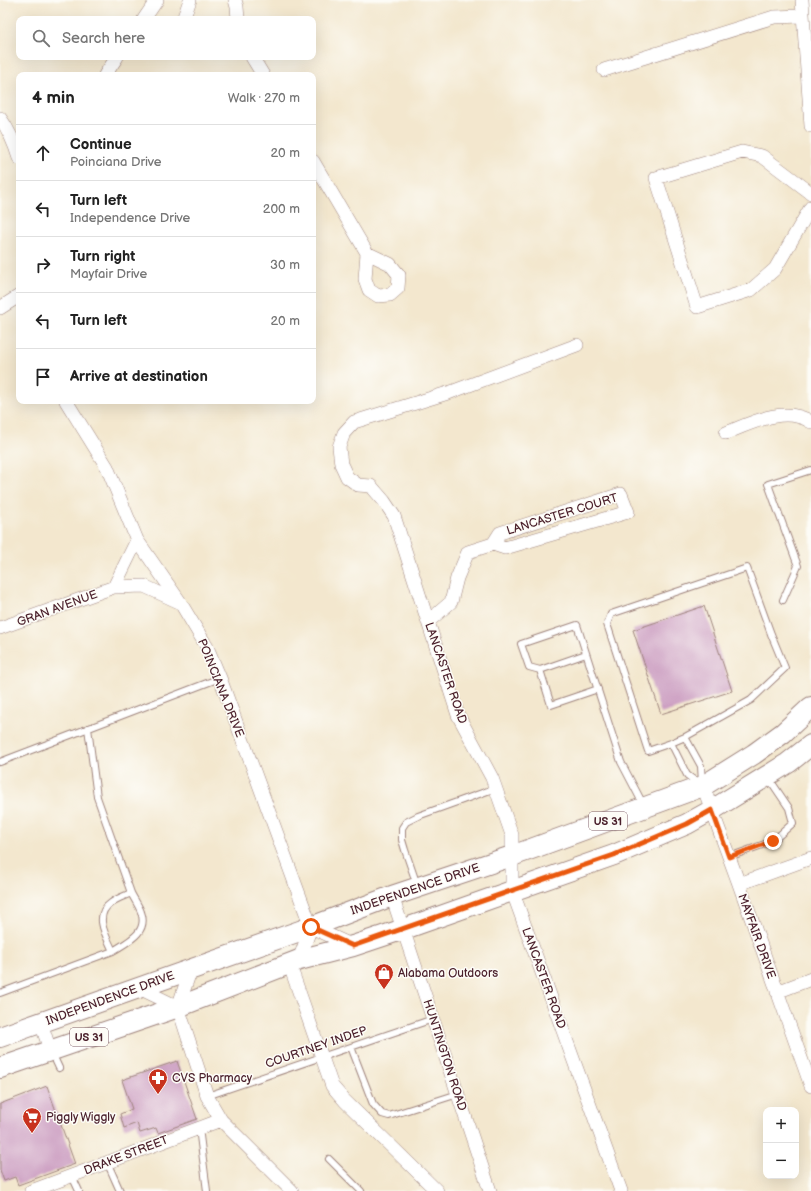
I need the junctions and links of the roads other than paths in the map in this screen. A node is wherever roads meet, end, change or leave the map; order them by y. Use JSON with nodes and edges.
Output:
{"nodes":[{"id":1,"x":157,"y":0,"type":"edge"},
{"id":2,"x":190,"y":0,"type":"edge"},
{"id":3,"x":235,"y":0,"type":"edge"},
{"id":4,"x":802,"y":0,"type":"edge"},
{"id":5,"x":146,"y":16,"type":"edge"},
{"id":6,"x":184,"y":16,"type":"edge"},
{"id":7,"x":238,"y":16,"type":"edge"},
{"id":8,"x":802,"y":16,"type":"junction"},
{"id":9,"x":808,"y":38,"type":"edge"},
{"id":10,"x":115,"y":60,"type":"edge"},
{"id":11,"x":254,"y":60,"type":"edge"},
{"id":12,"x":604,"y":70,"type":"dead end"},
{"id":13,"x":107,"y":72,"type":"edge"},
{"id":14,"x":261,"y":72,"type":"edge"},
{"id":15,"x":0,"y":118,"type":"edge"},
{"id":16,"x":811,"y":126,"type":"edge"},
{"id":17,"x":16,"y":148,"type":"edge"},
{"id":18,"x":316,"y":166,"type":"edge"},
{"id":19,"x":811,"y":193,"type":"edge"},
{"id":20,"x":811,"y":207,"type":"edge"},
{"id":21,"x":367,"y":253,"type":"dead end"},
{"id":22,"x":16,"y":298,"type":"edge"},
{"id":23,"x":0,"y":308,"type":"edge"},
{"id":24,"x":577,"y":345,"type":"dead end"},
{"id":25,"x":68,"y":404,"type":"edge"},
{"id":26,"x":810,"y":420,"type":"edge"},
{"id":27,"x":726,"y":433,"type":"dead end"},
{"id":28,"x":811,"y":470,"type":"edge"},
{"id":29,"x":552,"y":516,"type":"junction"},
{"id":30,"x":557,"y":533,"type":"junction"},
{"id":31,"x":137,"y":540,"type":"junction"},
{"id":32,"x":492,"y":544,"type":"junction"},
{"id":33,"x":114,"y":587,"type":"junction"},
{"id":34,"x":783,"y":600,"type":"dead end"},
{"id":35,"x":180,"y":602,"type":"junction"},
{"id":36,"x":428,"y":621,"type":"junction"},
{"id":37,"x":0,"y":628,"type":"edge"},
{"id":38,"x":586,"y":654,"type":"junction"},
{"id":39,"x":540,"y":670,"type":"junction"},
{"id":40,"x":220,"y":678,"type":"junction"},
{"id":41,"x":598,"y":689,"type":"junction"},
{"id":42,"x":811,"y":707,"type":"edge"},
{"id":43,"x":88,"y":728,"type":"junction"},
{"id":44,"x":685,"y":737,"type":"junction"},
{"id":45,"x":671,"y":743,"type":"junction"},
{"id":46,"x":811,"y":745,"type":"edge"},
{"id":47,"x":0,"y":762,"type":"edge"},
{"id":48,"x":767,"y":776,"type":"junction"},
{"id":49,"x":703,"y":786,"type":"junction"},
{"id":50,"x":496,"y":788,"type":"junction"},
{"id":51,"x":645,"y":807,"type":"junction"},
{"id":52,"x":712,"y":810,"type":"junction"},
{"id":53,"x":512,"y":856,"type":"junction"},
{"id":54,"x":729,"y":857,"type":"junction"},
{"id":55,"x":811,"y":858,"type":"edge"},
{"id":56,"x":739,"y":884,"type":"junction"},
{"id":57,"x":418,"y":887,"type":"junction"},
{"id":58,"x":512,"y":890,"type":"junction"},
{"id":59,"x":131,"y":893,"type":"junction"},
{"id":60,"x":392,"y":896,"type":"junction"},
{"id":61,"x":311,"y":927,"type":"junction"},
{"id":62,"x":404,"y":929,"type":"junction"},
{"id":63,"x":353,"y":946,"type":"junction"},
{"id":64,"x":113,"y":951,"type":"junction"},
{"id":65,"x":294,"y":962,"type":"junction"},
{"id":66,"x":191,"y":969,"type":"junction"},
{"id":67,"x":811,"y":979,"type":"edge"},
{"id":68,"x":139,"y":988,"type":"junction"},
{"id":69,"x":777,"y":992,"type":"junction"},
{"id":70,"x":0,"y":993,"type":"edge"},
{"id":71,"x":178,"y":1007,"type":"junction"},
{"id":72,"x":433,"y":1019,"type":"junction"},
{"id":73,"x":41,"y":1023,"type":"junction"},
{"id":74,"x":0,"y":1037,"type":"edge"},
{"id":75,"x":351,"y":1047,"type":"junction"},
{"id":76,"x":50,"y":1050,"type":"junction"},
{"id":77,"x":322,"y":1057,"type":"junction"},
{"id":78,"x":0,"y":1068,"type":"edge"},
{"id":79,"x":59,"y":1068,"type":"dead end"},
{"id":80,"x":811,"y":1086,"type":"edge"},
{"id":81,"x":458,"y":1094,"type":"junction"},
{"id":82,"x":207,"y":1096,"type":"junction"},
{"id":83,"x":221,"y":1120,"type":"junction"},
{"id":84,"x":199,"y":1128,"type":"junction"},
{"id":85,"x":329,"y":1159,"type":"dead end"},
{"id":86,"x":107,"y":1162,"type":"junction"},
{"id":87,"x":72,"y":1176,"type":"junction"},
{"id":88,"x":31,"y":1191,"type":"edge"},
{"id":89,"x":79,"y":1191,"type":"edge"},
{"id":90,"x":120,"y":1191,"type":"edge"},
{"id":91,"x":208,"y":1191,"type":"edge"},
{"id":92,"x":292,"y":1191,"type":"edge"},
{"id":93,"x":361,"y":1191,"type":"edge"},
{"id":94,"x":437,"y":1191,"type":"edge"},
{"id":95,"x":490,"y":1191,"type":"edge"},
{"id":96,"x":621,"y":1191,"type":"edge"}],
"edges":[{"from":1,"to":5,"type":"street"},
{"from":2,"to":6,"type":"street"},
{"from":3,"to":7,"type":"street"},
{"from":4,"to":8,"type":"street"},
{"from":8,"to":9,"type":"street"},
{"from":8,"to":12,"type":"street"},
{"from":9,"to":16,"type":"street"},
{"from":10,"to":13,"type":"street"},
{"from":11,"to":14,"type":"street"},
{"from":15,"to":17,"type":"street"},
{"from":18,"to":21,"type":"street"},
{"from":19,"to":20,"type":"street"},
{"from":22,"to":23,"type":"street"},
{"from":24,"to":36,"type":"street","name":"LANCASTER ROAD"},
{"from":25,"to":31,"type":"street","name":"POINCIANA DRIVE"},
{"from":26,"to":27,"type":"street"},
{"from":28,"to":34,"type":"lane"},
{"from":29,"to":30,"type":"street"},
{"from":29,"to":30,"type":"street","name":"LANCASTER COURT"},
{"from":29,"to":32,"type":"street","name":"LANCASTER COURT"},
{"from":30,"to":32,"type":"street","name":"LANCASTER COURT"},
{"from":31,"to":33,"type":"street"},
{"from":31,"to":35,"type":"street","name":"POINCIANA DRIVE"},
{"from":32,"to":36,"type":"street","name":"LANCASTER COURT"},
{"from":33,"to":35,"type":"street","name":"GRAN AVENUE"},
{"from":33,"to":37,"type":"street","name":"GRAN AVENUE"},
{"from":35,"to":40,"type":"street","name":"POINCIANA DRIVE"},
{"from":36,"to":50,"type":"street","name":"LANCASTER ROAD"},
{"from":38,"to":39,"type":"lane"},
{"from":38,"to":39,"type":"lane"},
{"from":38,"to":41,"type":"lane"},
{"from":39,"to":41,"type":"lane"},
{"from":40,"to":43,"type":"lane"},
{"from":40,"to":61,"type":"street","name":"POINCIANA DRIVE"},
{"from":41,"to":51,"type":"lane"},
{"from":42,"to":49,"type":"main road","name":"INDEPENDENCE DRIVE","number":"US 31"},
{"from":43,"to":47,"type":"lane"},
{"from":43,"to":59,"type":"lane"},
{"from":44,"to":45,"type":"lane"},
{"from":44,"to":45,"type":"lane"},
{"from":44,"to":49,"type":"lane"},
{"from":45,"to":49,"type":"lane"},
{"from":46,"to":48,"type":"main road","number":"US 31"},
{"from":48,"to":52,"type":"main road","number":"US 31"},
{"from":48,"to":54,"type":"lane"},
{"from":49,"to":51,"type":"main road","name":"INDEPENDENCE DRIVE","number":"US 31"},
{"from":49,"to":52,"type":"street","name":"MAYFAIR DRIVE"},
{"from":50,"to":53,"type":"street","name":"LANCASTER ROAD"},
{"from":50,"to":57,"type":"lane"},
{"from":51,"to":53,"type":"main road","name":"INDEPENDENCE DRIVE","number":"US 31"},
{"from":52,"to":54,"type":"street","name":"MAYFAIR DRIVE"},
{"from":52,"to":58,"type":"main road","number":"US 31"},
{"from":53,"to":57,"type":"main road","name":"INDEPENDENCE DRIVE","number":"US 31"},
{"from":53,"to":58,"type":"street","name":"LANCASTER ROAD"},
{"from":54,"to":56,"type":"street","name":"MAYFAIR DRIVE"},
{"from":55,"to":56,"type":"street"},
{"from":56,"to":69,"type":"street","name":"MAYFAIR DRIVE"},
{"from":57,"to":60,"type":"main road","name":"INDEPENDENCE DRIVE","number":"US 31"},
{"from":58,"to":62,"type":"main road","number":"US 31"},
{"from":58,"to":96,"type":"street","name":"LANCASTER ROAD"},
{"from":59,"to":64,"type":"lane"},
{"from":59,"to":64,"type":"lane"},
{"from":60,"to":61,"type":"main road","name":"INDEPENDENCE DRIVE","number":"US 31"},
{"from":60,"to":62,"type":"street","name":"HUNTINGTON ROAD"},
{"from":61,"to":63,"type":"street"},
{"from":61,"to":65,"type":"street"},
{"from":61,"to":66,"type":"main road","name":"INDEPENDENCE DRIVE","number":"US 31"},
{"from":62,"to":63,"type":"main road","number":"US 31"},
{"from":62,"to":72,"type":"street","name":"HUNTINGTON ROAD"},
{"from":63,"to":65,"type":"main road","number":"US 31"},
{"from":64,"to":70,"type":"lane"},
{"from":65,"to":71,"type":"main road","number":"US 31"},
{"from":65,"to":77,"type":"street"},
{"from":66,"to":68,"type":"main road","name":"INDEPENDENCE DRIVE","number":"US 31"},
{"from":66,"to":71,"type":"street"},
{"from":67,"to":69,"type":"street"},
{"from":68,"to":71,"type":"street"},
{"from":68,"to":73,"type":"main road","name":"INDEPENDENCE DRIVE","number":"US 31"},
{"from":69,"to":80,"type":"street","name":"MAYFAIR DRIVE"},
{"from":71,"to":76,"type":"main road","number":"US 31"},
{"from":71,"to":82,"type":"street"},
{"from":72,"to":75,"type":"lane","name":"COURTNEY INDEP"},
{"from":72,"to":81,"type":"street","name":"HUNTINGTON ROAD"},
{"from":73,"to":74,"type":"main road","name":"INDEPENDENCE DRIVE","number":"US 31"},
{"from":73,"to":76,"type":"street"},
{"from":75,"to":77,"type":"lane","name":"COURTNEY INDEP"},
{"from":75,"to":81,"type":"lane"},
{"from":76,"to":78,"type":"main road","number":"US 31"},
{"from":76,"to":79,"type":"lane"},
{"from":77,"to":82,"type":"lane","name":"COURTNEY INDEP"},
{"from":77,"to":94,"type":"street"},
{"from":81,"to":95,"type":"street","name":"HUNTINGTON ROAD"},
{"from":82,"to":83,"type":"street"},
{"from":83,"to":84,"type":"street","name":"DRAKE STREET"},
{"from":83,"to":92,"type":"street"},
{"from":84,"to":86,"type":"street","name":"DRAKE STREET"},
{"from":84,"to":91,"type":"lane"},
{"from":85,"to":93,"type":"lane"},
{"from":86,"to":87,"type":"street","name":"DRAKE STREET"},
{"from":86,"to":90,"type":"lane"},
{"from":87,"to":88,"type":"street","name":"DRAKE STREET"},
{"from":87,"to":89,"type":"lane"}]}
